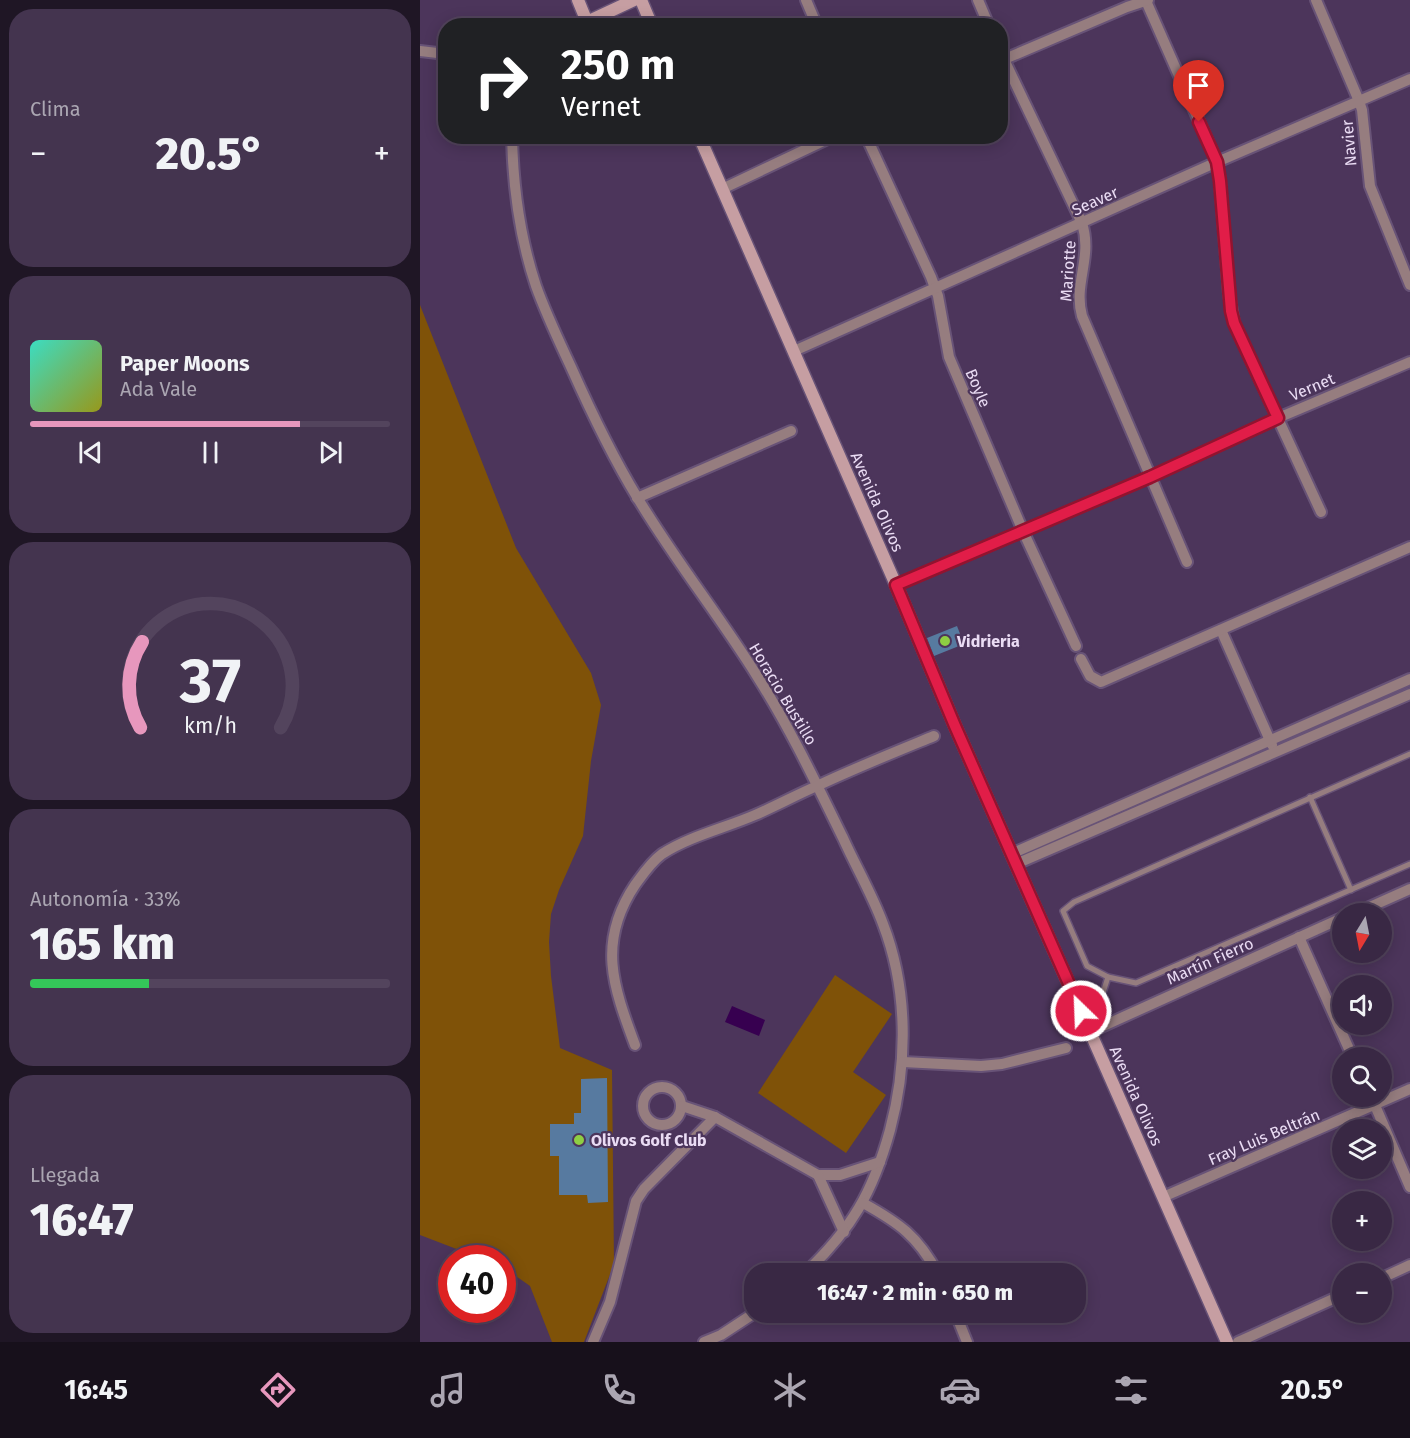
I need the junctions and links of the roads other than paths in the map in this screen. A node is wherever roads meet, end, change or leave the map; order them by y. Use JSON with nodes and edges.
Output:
{"nodes":[{"id":1,"x":578,"y":0,"type":"edge"},
{"id":2,"x":634,"y":0,"type":"edge"},
{"id":3,"x":641,"y":0,"type":"edge"},
{"id":4,"x":806,"y":0,"type":"edge"},
{"id":5,"x":978,"y":0,"type":"edge"},
{"id":6,"x":1316,"y":0,"type":"edge"},
{"id":7,"x":1147,"y":1,"type":"edge"},
{"id":8,"x":582,"y":18,"type":"edge"},
{"id":9,"x":596,"y":18,"type":"edge"},
{"id":10,"x":649,"y":18,"type":"edge"},
{"id":11,"x":814,"y":18,"type":"edge"},
{"id":12,"x":986,"y":18,"type":"edge"},
{"id":13,"x":420,"y":51,"type":"edge"},
{"id":14,"x":438,"y":53,"type":"edge"},
{"id":15,"x":1008,"y":55,"type":"edge"},
{"id":16,"x":1008,"y":70,"type":"edge"},
{"id":17,"x":1410,"y":79,"type":"edge"},
{"id":18,"x":1359,"y":101,"type":"junction"},
{"id":19,"x":513,"y":144,"type":"edge"},
{"id":20,"x":702,"y":144,"type":"edge"},
{"id":21,"x":817,"y":144,"type":"edge"},
{"id":22,"x":870,"y":144,"type":"edge"},
{"id":23,"x":1217,"y":162,"type":"junction"},
{"id":24,"x":722,"y":189,"type":"junction"},
{"id":25,"x":1082,"y":224,"type":"junction"},
{"id":26,"x":1410,"y":285,"type":"edge"},
{"id":27,"x":934,"y":288,"type":"junction"},
{"id":28,"x":794,"y":351,"type":"junction"},
{"id":29,"x":1410,"y":362,"type":"edge"},
{"id":30,"x":1278,"y":418,"type":"junction"},
{"id":31,"x":791,"y":431,"type":"dead end"},
{"id":32,"x":1150,"y":477,"type":"junction"},
{"id":33,"x":637,"y":498,"type":"junction"},
{"id":34,"x":1321,"y":512,"type":"dead end"},
{"id":35,"x":1023,"y":531,"type":"junction"},
{"id":36,"x":1410,"y":547,"type":"edge"},
{"id":37,"x":1187,"y":562,"type":"dead end"},
{"id":38,"x":896,"y":585,"type":"junction"},
{"id":39,"x":1221,"y":630,"type":"junction"},
{"id":40,"x":1076,"y":646,"type":"dead end"},
{"id":41,"x":1081,"y":659,"type":"dead end"},
{"id":42,"x":1410,"y":679,"type":"edge"},
{"id":43,"x":1410,"y":694,"type":"edge"},
{"id":44,"x":934,"y":736,"type":"dead end"},
{"id":45,"x":1270,"y":740,"type":"junction"},
{"id":46,"x":1275,"y":752,"type":"junction"},
{"id":47,"x":1410,"y":754,"type":"edge"},
{"id":48,"x":819,"y":785,"type":"junction"},
{"id":49,"x":1160,"y":789,"type":"junction"},
{"id":50,"x":1310,"y":797,"type":"junction"},
{"id":51,"x":1164,"y":800,"type":"junction"},
{"id":52,"x":1014,"y":859,"type":"junction"},
{"id":53,"x":1410,"y":864,"type":"edge"},
{"id":54,"x":1410,"y":889,"type":"edge"},
{"id":55,"x":1351,"y":890,"type":"junction"},
{"id":56,"x":1379,"y":903,"type":"edge"},
{"id":57,"x":1332,"y":922,"type":"edge"},
{"id":58,"x":1299,"y":937,"type":"junction"},
{"id":59,"x":1108,"y":977,"type":"junction"},
{"id":60,"x":1090,"y":1032,"type":"junction"},
{"id":61,"x":635,"y":1045,"type":"dead end"},
{"id":62,"x":1348,"y":1047,"type":"edge"},
{"id":63,"x":1066,"y":1048,"type":"dead end"},
{"id":64,"x":903,"y":1062,"type":"junction"},
{"id":65,"x":1410,"y":1089,"type":"edge"},
{"id":66,"x":1392,"y":1095,"type":"edge"},
{"id":67,"x":682,"y":1106,"type":"dead end"},
{"id":68,"x":1360,"y":1107,"type":"edge"},
{"id":69,"x":1376,"y":1107,"type":"edge"},
{"id":70,"x":715,"y":1117,"type":"junction"},
{"id":71,"x":880,"y":1162,"type":"junction"},
{"id":72,"x":818,"y":1175,"type":"junction"},
{"id":73,"x":1410,"y":1187,"type":"edge"},
{"id":74,"x":1163,"y":1197,"type":"junction"},
{"id":75,"x":863,"y":1203,"type":"junction"},
{"id":76,"x":844,"y":1232,"type":"junction"},
{"id":77,"x":816,"y":1263,"type":"edge"},
{"id":78,"x":930,"y":1263,"type":"edge"},
{"id":79,"x":1410,"y":1265,"type":"edge"},
{"id":80,"x":1392,"y":1273,"type":"edge"},
{"id":81,"x":1332,"y":1300,"type":"edge"},
{"id":82,"x":744,"y":1320,"type":"edge"},
{"id":83,"x":959,"y":1323,"type":"edge"},
{"id":84,"x":593,"y":1342,"type":"edge"},
{"id":85,"x":704,"y":1342,"type":"edge"},
{"id":86,"x":967,"y":1342,"type":"edge"},
{"id":87,"x":1227,"y":1342,"type":"edge"},
{"id":88,"x":1238,"y":1342,"type":"edge"}],
"edges":[{"from":1,"to":8,"type":"street"},
{"from":2,"to":9,"type":"street"},
{"from":3,"to":10,"type":"street"},
{"from":4,"to":11,"type":"street"},
{"from":5,"to":12,"type":"street"},
{"from":6,"to":18,"type":"street","name":"Navier"},
{"from":7,"to":15,"type":"street"},
{"from":7,"to":23,"type":"street"},
{"from":13,"to":14,"type":"street"},
{"from":16,"to":25,"type":"street","name":"Mariotte"},
{"from":17,"to":18,"type":"street","name":"Seaver"},
{"from":18,"to":23,"type":"street","name":"Seaver"},
{"from":18,"to":26,"type":"street","name":"Navier"},
{"from":19,"to":33,"type":"street","name":"Horacio Bustillo"},
{"from":20,"to":24,"type":"street","name":"Avenida Olivos"},
{"from":21,"to":24,"type":"street"},
{"from":22,"to":27,"type":"street","name":"Boyle"},
{"from":23,"to":25,"type":"street","name":"Seaver"},
{"from":23,"to":30,"type":"street"},
{"from":24,"to":28,"type":"street","name":"Avenida Olivos"},
{"from":25,"to":27,"type":"street","name":"Seaver"},
{"from":25,"to":32,"type":"street","name":"Mariotte"},
{"from":27,"to":28,"type":"street","name":"Seaver"},
{"from":27,"to":35,"type":"street","name":"Boyle"},
{"from":28,"to":38,"type":"street","name":"Avenida Olivos"},
{"from":29,"to":30,"type":"street","name":"Vernet"},
{"from":30,"to":32,"type":"street","name":"Vernet"},
{"from":30,"to":34,"type":"street"},
{"from":31,"to":33,"type":"street"},
{"from":32,"to":35,"type":"street","name":"Vernet"},
{"from":32,"to":37,"type":"street","name":"Mariotte"},
{"from":33,"to":48,"type":"street","name":"Horacio Bustillo"},
{"from":35,"to":38,"type":"street","name":"Vernet"},
{"from":35,"to":40,"type":"street","name":"Boyle"},
{"from":36,"to":39,"type":"street"},
{"from":38,"to":52,"type":"street","name":"Avenida Olivos"},
{"from":39,"to":41,"type":"street"},
{"from":39,"to":45,"type":"street"},
{"from":42,"to":45,"type":"street"},
{"from":43,"to":46,"type":"street"},
{"from":44,"to":48,"type":"street"},
{"from":45,"to":46,"type":"street"},
{"from":45,"to":49,"type":"street"},
{"from":46,"to":51,"type":"street"},
{"from":47,"to":50,"type":"lane"},
{"from":48,"to":61,"type":"street"},
{"from":48,"to":64,"type":"street","name":"Horacio Bustillo"},
{"from":49,"to":51,"type":"street"},
{"from":49,"to":52,"type":"street"},
{"from":50,"to":55,"type":"lane"},
{"from":50,"to":59,"type":"lane"},
{"from":51,"to":52,"type":"street"},
{"from":52,"to":60,"type":"street","name":"Avenida Olivos"},
{"from":53,"to":55,"type":"lane"},
{"from":54,"to":56,"type":"street"},
{"from":55,"to":59,"type":"lane"},
{"from":57,"to":58,"type":"street","name":"Martín Fierro"},
{"from":58,"to":60,"type":"street","name":"Martín Fierro"},
{"from":58,"to":62,"type":"street"},
{"from":59,"to":60,"type":"lane"},
{"from":60,"to":74,"type":"street","name":"Avenida Olivos"},
{"from":63,"to":64,"type":"street"},
{"from":64,"to":71,"type":"street","name":"Horacio Bustillo"},
{"from":65,"to":66,"type":"street","name":"Fray Luis Beltrán"},
{"from":67,"to":70,"type":"street"},
{"from":68,"to":74,"type":"street","name":"Fray Luis Beltrán"},
{"from":69,"to":73,"type":"street"},
{"from":70,"to":72,"type":"street"},
{"from":70,"to":84,"type":"street"},
{"from":71,"to":72,"type":"street"},
{"from":71,"to":75,"type":"street","name":"Horacio Bustillo"},
{"from":72,"to":76,"type":"street"},
{"from":74,"to":87,"type":"street","name":"Avenida Olivos"},
{"from":75,"to":76,"type":"street","name":"Horacio Bustillo"},
{"from":75,"to":78,"type":"street"},
{"from":76,"to":77,"type":"street","name":"Horacio Bustillo"},
{"from":79,"to":80,"type":"street"},
{"from":81,"to":88,"type":"street"},
{"from":82,"to":85,"type":"street"},
{"from":83,"to":86,"type":"street"}]}
